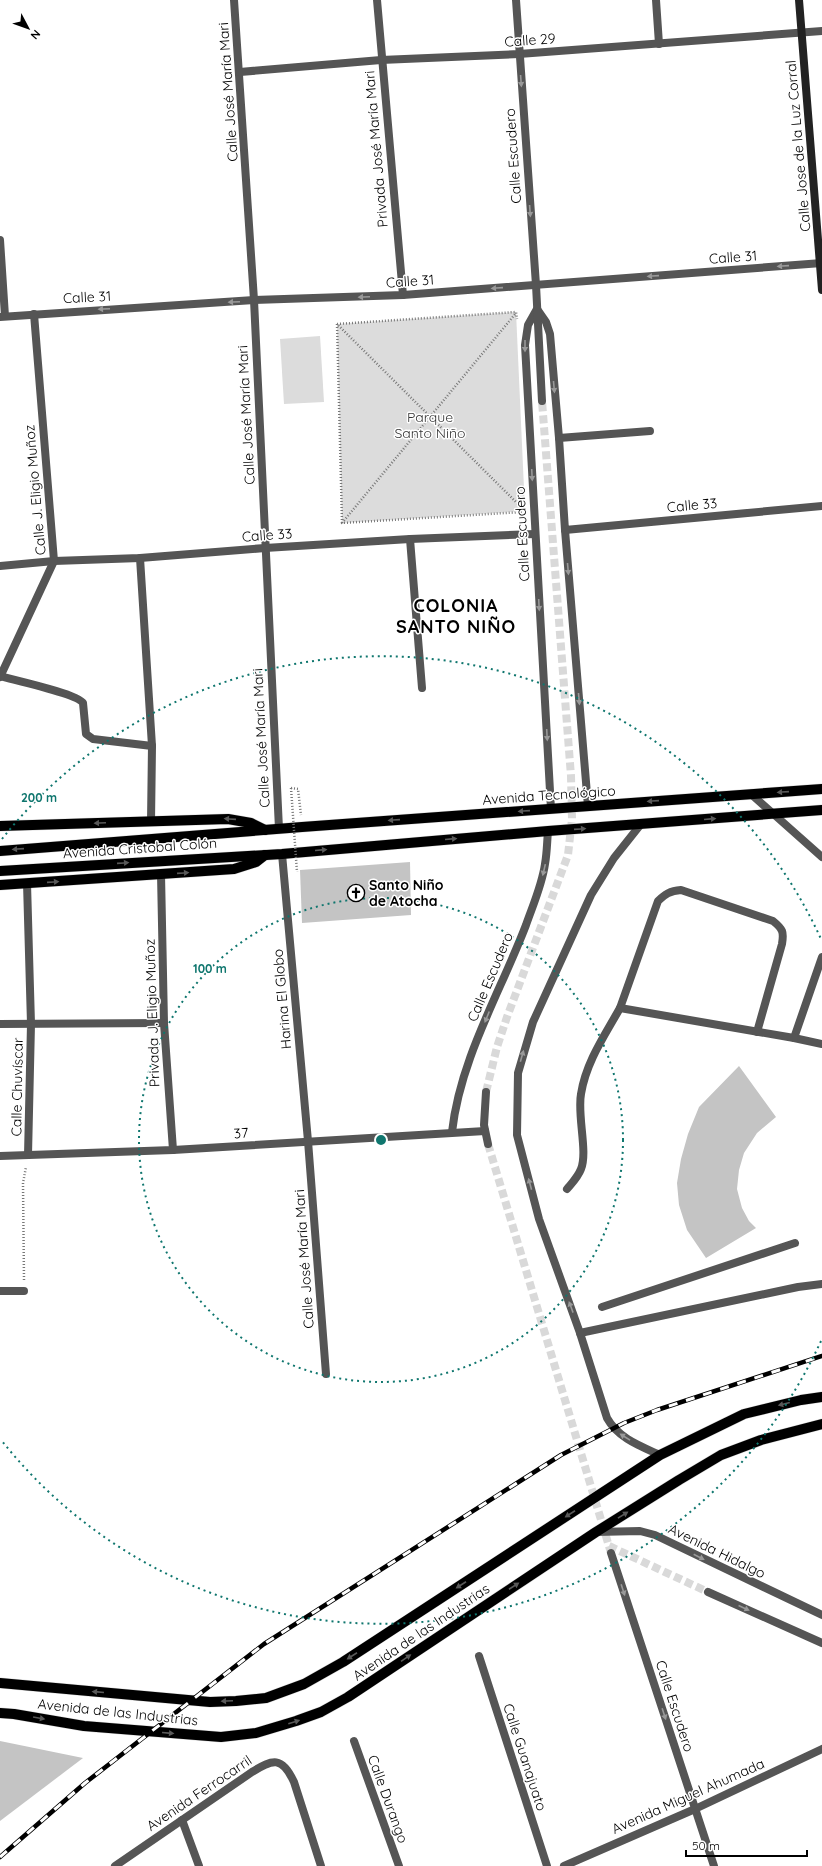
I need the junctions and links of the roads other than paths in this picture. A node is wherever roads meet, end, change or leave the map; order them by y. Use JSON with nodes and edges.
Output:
{"nodes":[{"id":1,"x":234,"y":0,"type":"edge"},
{"id":2,"x":377,"y":0,"type":"edge"},
{"id":3,"x":516,"y":0,"type":"edge"},
{"id":4,"x":656,"y":0,"type":"edge"},
{"id":5,"x":799,"y":0,"type":"edge"},
{"id":6,"x":822,"y":31,"type":"edge"},
{"id":7,"x":801,"y":32,"type":"junction"},
{"id":8,"x":659,"y":44,"type":"junction"},
{"id":9,"x":519,"y":54,"type":"junction"},
{"id":10,"x":381,"y":60,"type":"junction"},
{"id":11,"x":240,"y":72,"type":"junction"},
{"id":12,"x":0,"y":240,"type":"edge"},
{"id":13,"x":821,"y":264,"type":"edge"},
{"id":14,"x":536,"y":285,"type":"junction"},
{"id":15,"x":822,"y":290,"type":"edge"},
{"id":16,"x":403,"y":295,"type":"junction"},
{"id":17,"x":254,"y":300,"type":"junction"},
{"id":18,"x":537,"y":309,"type":"junction"},
{"id":19,"x":34,"y":314,"type":"junction"},
{"id":20,"x":3,"y":316,"type":"edge"},
{"id":21,"x":542,"y":402,"type":"tunnel mouth"},
{"id":22,"x":650,"y":431,"type":"dead end"},
{"id":23,"x":559,"y":438,"type":"junction"},
{"id":24,"x":822,"y":506,"type":"edge"},
{"id":25,"x":565,"y":530,"type":"junction"},
{"id":26,"x":535,"y":534,"type":"junction"},
{"id":27,"x":410,"y":539,"type":"junction"},
{"id":28,"x":265,"y":548,"type":"junction"},
{"id":29,"x":140,"y":558,"type":"junction"},
{"id":30,"x":54,"y":562,"type":"junction"},
{"id":31,"x":0,"y":566,"type":"edge"},
{"id":32,"x":0,"y":677,"type":"edge"},
{"id":33,"x":422,"y":688,"type":"dead end"},
{"id":34,"x":152,"y":746,"type":"junction"},
{"id":35,"x":822,"y":789,"type":"edge"},
{"id":36,"x":751,"y":794,"type":"junction"},
{"id":37,"x":588,"y":806,"type":"junction"},
{"id":38,"x":551,"y":809,"type":"junction"},
{"id":39,"x":822,"y":810,"type":"edge"},
{"id":40,"x":772,"y":814,"type":"junction"},
{"id":41,"x":151,"y":822,"type":"junction"},
{"id":42,"x":641,"y":824,"type":"junction"},
{"id":43,"x":0,"y":826,"type":"edge"},
{"id":44,"x":279,"y":828,"type":"junction"},
{"id":45,"x":267,"y":830,"type":"junction"},
{"id":46,"x":548,"y":831,"type":"junction"},
{"id":47,"x":0,"y":851,"type":"edge"},
{"id":48,"x":282,"y":854,"type":"junction"},
{"id":49,"x":265,"y":855,"type":"junction"},
{"id":50,"x":822,"y":857,"type":"edge"},
{"id":51,"x":0,"y":871,"type":"edge"},
{"id":52,"x":161,"y":874,"type":"junction"},
{"id":53,"x":28,"y":883,"type":"junction"},
{"id":54,"x":0,"y":885,"type":"edge"},
{"id":55,"x":822,"y":956,"type":"edge"},
{"id":56,"x":620,"y":1008,"type":"junction"},
{"id":57,"x":164,"y":1023,"type":"junction"},
{"id":58,"x":0,"y":1024,"type":"edge"},
{"id":59,"x":31,"y":1024,"type":"junction"},
{"id":60,"x":758,"y":1032,"type":"junction"},
{"id":61,"x":794,"y":1038,"type":"junction"},
{"id":62,"x":822,"y":1044,"type":"edge"},
{"id":63,"x":486,"y":1092,"type":"tunnel mouth"},
{"id":64,"x":484,"y":1131,"type":"junction"},
{"id":65,"x":452,"y":1132,"type":"junction"},
{"id":66,"x":308,"y":1141,"type":"junction"},
{"id":67,"x":488,"y":1144,"type":"tunnel mouth"},
{"id":68,"x":173,"y":1150,"type":"junction"},
{"id":69,"x":28,"y":1155,"type":"junction"},
{"id":70,"x":0,"y":1156,"type":"edge"},
{"id":71,"x":566,"y":1189,"type":"dead end"},
{"id":72,"x":795,"y":1243,"type":"dead end"},
{"id":73,"x":822,"y":1284,"type":"edge"},
{"id":74,"x":0,"y":1291,"type":"edge"},
{"id":75,"x":24,"y":1291,"type":"road end"},
{"id":76,"x":602,"y":1307,"type":"dead end"},
{"id":77,"x":580,"y":1333,"type":"junction"},
{"id":78,"x":326,"y":1374,"type":"dead end"},
{"id":79,"x":822,"y":1397,"type":"edge"},
{"id":80,"x":822,"y":1424,"type":"edge"},
{"id":81,"x":660,"y":1455,"type":"junction"},
{"id":82,"x":596,"y":1532,"type":"junction"},
{"id":83,"x":611,"y":1553,"type":"tunnel mouth"},
{"id":84,"x":708,"y":1592,"type":"tunnel mouth"},
{"id":85,"x":822,"y":1615,"type":"edge"},
{"id":86,"x":822,"y":1643,"type":"edge"},
{"id":87,"x":479,"y":1656,"type":"dead end"},
{"id":88,"x":0,"y":1683,"type":"edge"},
{"id":89,"x":0,"y":1713,"type":"edge"},
{"id":90,"x":354,"y":1741,"type":"dead end"},
{"id":91,"x":822,"y":1749,"type":"edge"},
{"id":92,"x":695,"y":1809,"type":"junction"},
{"id":93,"x":182,"y":1820,"type":"junction"},
{"id":94,"x":115,"y":1866,"type":"edge"},
{"id":95,"x":199,"y":1866,"type":"edge"},
{"id":96,"x":320,"y":1866,"type":"edge"},
{"id":97,"x":399,"y":1866,"type":"edge"},
{"id":98,"x":547,"y":1866,"type":"edge"},
{"id":99,"x":564,"y":1866,"type":"edge"},
{"id":100,"x":714,"y":1866,"type":"edge"}],
"edges":[{"from":1,"to":11,"type":"street","name":"Calle José María Mari"},
{"from":2,"to":10,"type":"street","name":"Privada José María Mari"},
{"from":3,"to":9,"type":"street","name":"Calle Escudero"},
{"from":4,"to":8,"type":"street"},
{"from":5,"to":7,"type":"main road","name":"Calle Jose de la Luz Corral"},
{"from":6,"to":7,"type":"street","name":"Calle 29"},
{"from":7,"to":8,"type":"street","name":"Calle 29"},
{"from":7,"to":13,"type":"main road","name":"Calle Jose de la Luz Corral"},
{"from":8,"to":9,"type":"street","name":"Calle 29"},
{"from":9,"to":10,"type":"street","name":"Calle 29"},
{"from":9,"to":14,"type":"street","name":"Calle Escudero","one_way":true},
{"from":10,"to":11,"type":"street","name":"Calle 29"},
{"from":10,"to":16,"type":"street","name":"Privada José María Mari"},
{"from":11,"to":17,"type":"street","name":"Calle José María Mari"},
{"from":12,"to":20,"type":"street"},
{"from":13,"to":14,"type":"street","name":"Calle 31","one_way":true},
{"from":13,"to":15,"type":"main road","name":"Calle Jose de la Luz Corral"},
{"from":14,"to":16,"type":"street","name":"Calle 31","one_way":true},
{"from":14,"to":18,"type":"street","name":"Calle Escudero"},
{"from":16,"to":17,"type":"street","name":"Calle 31","one_way":true},
{"from":17,"to":19,"type":"street","name":"Calle 31","one_way":true},
{"from":17,"to":28,"type":"street","name":"Calle José María Mari"},
{"from":18,"to":21,"type":"street","name":"Calle Escudero"},
{"from":18,"to":23,"type":"street","one_way":true},
{"from":18,"to":26,"type":"street","name":"Calle Escudero","one_way":true},
{"from":19,"to":20,"type":"street","name":"Calle 31"},
{"from":19,"to":30,"type":"street","name":"Calle J. Eligio Muñoz"},
{"from":22,"to":23,"type":"street"},
{"from":23,"to":25,"type":"street"},
{"from":24,"to":25,"type":"street","name":"Calle 33"},
{"from":25,"to":37,"type":"street","one_way":true},
{"from":26,"to":27,"type":"street","name":"Calle 33"},
{"from":26,"to":38,"type":"street","name":"Calle Escudero","one_way":true},
{"from":27,"to":28,"type":"street","name":"Calle 33"},
{"from":27,"to":33,"type":"street"},
{"from":28,"to":29,"type":"street","name":"Calle 33"},
{"from":28,"to":44,"type":"street","name":"Calle José María Mari"},
{"from":29,"to":30,"type":"street","name":"Calle 33"},
{"from":29,"to":34,"type":"street"},
{"from":30,"to":31,"type":"street","name":"Calle 33"},
{"from":30,"to":32,"type":"street","name":"Calle J. Eligio Muñoz"},
{"from":32,"to":34,"type":"street"},
{"from":34,"to":41,"type":"street"},
{"from":35,"to":36,"type":"main road","name":"Avenida Tecnológico","one_way":true},
{"from":36,"to":37,"type":"main road","name":"Avenida Tecnológico","one_way":true},
{"from":36,"to":40,"type":"street"},
{"from":37,"to":38,"type":"main road","name":"Avenida Tecnológico"},
{"from":38,"to":44,"type":"main road","name":"Avenida Tecnológico","one_way":true},
{"from":39,"to":40,"type":"main road"},
{"from":42,"to":40,"type":"main road","one_way":true},
{"from":40,"to":50,"type":"street"},
{"from":41,"to":43,"type":"main road","one_way":true},
{"from":45,"to":41,"type":"main road","one_way":true},
{"from":46,"to":42,"type":"main road","one_way":true},
{"from":77,"to":42,"type":"street","one_way":true},
{"from":44,"to":45,"type":"main road","name":"Avenida Cristobal Colón"},
{"from":45,"to":47,"type":"main road","name":"Avenida Cristobal Colón","one_way":true},
{"from":48,"to":46,"type":"main road","one_way":true},
{"from":46,"to":65,"type":"street","name":"Calle Escudero","one_way":true},
{"from":48,"to":49,"type":"main road","name":"Avenida Cristobal Colón"},
{"from":48,"to":66,"type":"street","name":"Harina El Globo"},
{"from":51,"to":49,"type":"main road","name":"Avenida Cristobal Colón","one_way":true},
{"from":52,"to":49,"type":"main road","one_way":true},
{"from":53,"to":52,"type":"main road","one_way":true},
{"from":52,"to":57,"type":"street","name":"Privada J. Eligio Muñoz"},
{"from":53,"to":54,"type":"main road"},
{"from":53,"to":59,"type":"street","name":"Calle Chuvíscar"},
{"from":55,"to":61,"type":"street"},
{"from":56,"to":60,"type":"street"},
{"from":56,"to":60,"type":"street"},
{"from":56,"to":71,"type":"street"},
{"from":57,"to":59,"type":"street"},
{"from":57,"to":68,"type":"street","name":"Privada J. Eligio Muñoz"},
{"from":58,"to":59,"type":"street"},
{"from":59,"to":69,"type":"street","name":"Calle Chuvíscar"},
{"from":60,"to":61,"type":"street"},
{"from":61,"to":62,"type":"street"},
{"from":63,"to":64,"type":"street"},
{"from":64,"to":65,"type":"street","name":"37"},
{"from":64,"to":67,"type":"street"},
{"from":65,"to":66,"type":"street","name":"37"},
{"from":66,"to":68,"type":"street","name":"37"},
{"from":66,"to":78,"type":"street","name":"Calle José María Mari"},
{"from":68,"to":69,"type":"street","name":"37"},
{"from":69,"to":70,"type":"street","name":"37"},
{"from":72,"to":76,"type":"street"},
{"from":73,"to":77,"type":"street"},
{"from":74,"to":75,"type":"street"},
{"from":81,"to":77,"type":"street","one_way":true},
{"from":79,"to":81,"type":"main road","name":"Avenida de las Industrias","one_way":true},
{"from":82,"to":80,"type":"main road","name":"Avenida de las Industrias","one_way":true},
{"from":81,"to":88,"type":"main road","name":"Avenida de las Industrias","one_way":true},
{"from":82,"to":85,"type":"street","name":"Avenida Hidalgo","one_way":true},
{"from":89,"to":82,"type":"main road","name":"Avenida de las Industrias","one_way":true},
{"from":83,"to":92,"type":"street","name":"Calle Escudero","one_way":true},
{"from":84,"to":86,"type":"street","one_way":true},
{"from":87,"to":98,"type":"street","name":"Calle Guanajuato"},
{"from":90,"to":97,"type":"street","name":"Calle Durango"},
{"from":91,"to":92,"type":"street","name":"Avenida Miguel Ahumada"},
{"from":92,"to":99,"type":"street","name":"Avenida Miguel Ahumada"},
{"from":92,"to":100,"type":"street","name":"Calle Escudero"},
{"from":93,"to":94,"type":"street","name":"Avenida Ferrocarril"},
{"from":93,"to":95,"type":"street"},
{"from":93,"to":96,"type":"street","name":"Avenida Ferrocarril"}]}
